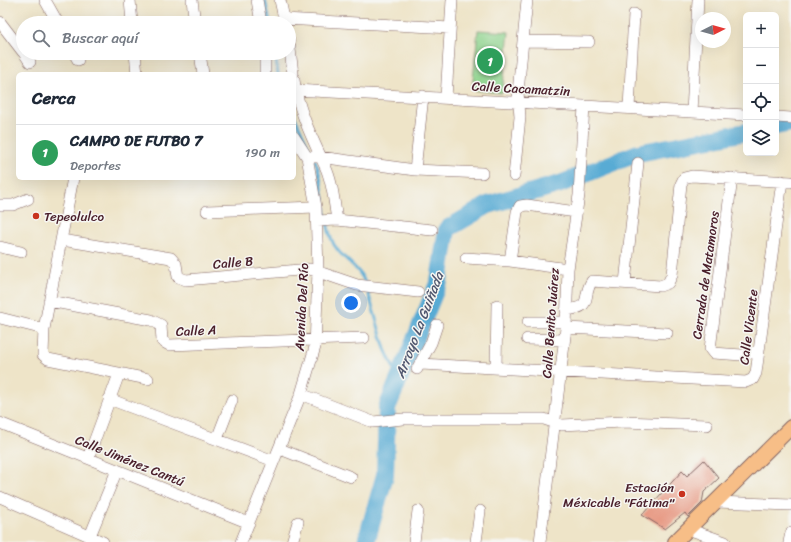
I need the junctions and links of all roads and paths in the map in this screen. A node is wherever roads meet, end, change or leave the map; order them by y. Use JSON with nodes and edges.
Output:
{"nodes":[{"id":1,"x":46,"y":0,"type":"edge"},
{"id":2,"x":130,"y":0,"type":"edge"},
{"id":3,"x":192,"y":0,"type":"edge"},
{"id":4,"x":257,"y":0,"type":"edge"},
{"id":5,"x":280,"y":0,"type":"edge"},
{"id":6,"x":452,"y":0,"type":"edge"},
{"id":7,"x":528,"y":0,"type":"edge"},
{"id":8,"x":697,"y":0,"type":"edge"},
{"id":9,"x":704,"y":0,"type":"edge"},
{"id":10,"x":634,"y":14,"type":"dead end"},
{"id":11,"x":54,"y":16,"type":"edge"},
{"id":12,"x":131,"y":16,"type":"edge"},
{"id":13,"x":194,"y":16,"type":"edge"},
{"id":14,"x":260,"y":16,"type":"edge"},
{"id":15,"x":284,"y":16,"type":"edge"},
{"id":16,"x":296,"y":21,"type":"edge"},
{"id":17,"x":0,"y":22,"type":"edge"},
{"id":18,"x":450,"y":28,"type":"junction"},
{"id":19,"x":523,"y":41,"type":"junction"},
{"id":20,"x":589,"y":42,"type":"dead end"},
{"id":21,"x":16,"y":43,"type":"edge"},
{"id":22,"x":136,"y":60,"type":"edge"},
{"id":23,"x":201,"y":60,"type":"edge"},
{"id":24,"x":265,"y":60,"type":"edge"},
{"id":25,"x":291,"y":60,"type":"edge"},
{"id":26,"x":137,"y":72,"type":"edge"},
{"id":27,"x":203,"y":72,"type":"edge"},
{"id":28,"x":265,"y":72,"type":"edge"},
{"id":29,"x":293,"y":72,"type":"edge"},
{"id":30,"x":296,"y":85,"type":"edge"},
{"id":31,"x":296,"y":89,"type":"edge"},
{"id":32,"x":423,"y":96,"type":"junction"},
{"id":33,"x":446,"y":98,"type":"junction"},
{"id":34,"x":519,"y":103,"type":"junction"},
{"id":35,"x":584,"y":106,"type":"junction"},
{"id":36,"x":629,"y":108,"type":"junction"},
{"id":37,"x":692,"y":112,"type":"junction"},
{"id":38,"x":743,"y":115,"type":"edge"},
{"id":39,"x":296,"y":143,"type":"edge"},
{"id":40,"x":314,"y":158,"type":"junction"},
{"id":41,"x":638,"y":163,"type":"dead end"},
{"id":42,"x":415,"y":170,"type":"junction"},
{"id":43,"x":482,"y":173,"type":"dead end"},
{"id":44,"x":514,"y":176,"type":"dead end"},
{"id":45,"x":732,"y":178,"type":"junction"},
{"id":46,"x":74,"y":180,"type":"edge"},
{"id":47,"x":786,"y":181,"type":"edge"},
{"id":48,"x":28,"y":199,"type":"dead end"},
{"id":49,"x":0,"y":204,"type":"edge"},
{"id":50,"x":316,"y":207,"type":"junction"},
{"id":51,"x":207,"y":212,"type":"dead end"},
{"id":52,"x":576,"y":212,"type":"junction"},
{"id":53,"x":328,"y":221,"type":"junction"},
{"id":54,"x":432,"y":230,"type":"dead end"},
{"id":55,"x":62,"y":240,"type":"junction"},
{"id":56,"x":0,"y":247,"type":"edge"},
{"id":57,"x":22,"y":252,"type":"dead end"},
{"id":58,"x":466,"y":258,"type":"dead end"},
{"id":59,"x":510,"y":261,"type":"junction"},
{"id":60,"x":568,"y":269,"type":"junction"},
{"id":61,"x":318,"y":271,"type":"junction"},
{"id":62,"x":625,"y":283,"type":"junction"},
{"id":63,"x":418,"y":292,"type":"dead end"},
{"id":64,"x":49,"y":301,"type":"junction"},
{"id":65,"x":497,"y":305,"type":"dead end"},
{"id":66,"x":566,"y":310,"type":"junction"},
{"id":67,"x":0,"y":318,"type":"edge"},
{"id":68,"x":528,"y":322,"type":"dead end"},
{"id":69,"x":437,"y":325,"type":"dead end"},
{"id":70,"x":566,"y":325,"type":"junction"},
{"id":71,"x":44,"y":329,"type":"junction"},
{"id":72,"x":667,"y":333,"type":"dead end"},
{"id":73,"x":364,"y":338,"type":"dead end"},
{"id":74,"x":316,"y":339,"type":"junction"},
{"id":75,"x":527,"y":339,"type":"dead end"},
{"id":76,"x":564,"y":340,"type":"junction"},
{"id":77,"x":759,"y":351,"type":"junction"},
{"id":78,"x":496,"y":368,"type":"junction"},
{"id":79,"x":561,"y":372,"type":"junction"},
{"id":80,"x":119,"y":374,"type":"junction"},
{"id":81,"x":148,"y":379,"type":"dead end"},
{"id":82,"x":301,"y":394,"type":"junction"},
{"id":83,"x":109,"y":399,"type":"junction"},
{"id":84,"x":232,"y":400,"type":"dead end"},
{"id":85,"x":0,"y":423,"type":"edge"},
{"id":86,"x":556,"y":423,"type":"junction"},
{"id":87,"x":707,"y":425,"type":"dead end"},
{"id":88,"x":791,"y":427,"type":"edge"},
{"id":89,"x":217,"y":440,"type":"junction"},
{"id":90,"x":280,"y":449,"type":"junction"},
{"id":91,"x":88,"y":458,"type":"junction"},
{"id":92,"x":274,"y":462,"type":"junction"},
{"id":93,"x":117,"y":470,"type":"junction"},
{"id":94,"x":352,"y":477,"type":"dead end"},
{"id":95,"x":0,"y":497,"type":"edge"},
{"id":96,"x":716,"y":502,"type":"junction"},
{"id":97,"x":791,"y":506,"type":"edge"},
{"id":98,"x":418,"y":510,"type":"dead end"},
{"id":99,"x":480,"y":511,"type":"dead end"},
{"id":100,"x":249,"y":522,"type":"junction"},
{"id":101,"x":298,"y":522,"type":"dead end"},
{"id":102,"x":688,"y":529,"type":"junction"},
{"id":103,"x":791,"y":533,"type":"edge"},
{"id":104,"x":89,"y":539,"type":"edge"},
{"id":105,"x":103,"y":542,"type":"edge"},
{"id":106,"x":241,"y":542,"type":"edge"},
{"id":107,"x":292,"y":542,"type":"edge"},
{"id":108,"x":414,"y":542,"type":"edge"},
{"id":109,"x":476,"y":542,"type":"edge"},
{"id":110,"x":540,"y":542,"type":"edge"},
{"id":111,"x":675,"y":542,"type":"edge"},
{"id":112,"x":725,"y":542,"type":"edge"},
{"id":113,"x":789,"y":542,"type":"edge"}],
"edges":[{"from":1,"to":11,"type":"street"},
{"from":2,"to":12,"type":"street"},
{"from":3,"to":13,"type":"street"},
{"from":4,"to":14,"type":"street"},
{"from":5,"to":15,"type":"street"},
{"from":6,"to":18,"type":"street"},
{"from":7,"to":19,"type":"street"},
{"from":8,"to":9,"type":"street"},
{"from":8,"to":37,"type":"street"},
{"from":10,"to":36,"type":"street"},
{"from":16,"to":18,"type":"street"},
{"from":17,"to":21,"type":"street"},
{"from":18,"to":33,"type":"street"},
{"from":19,"to":20,"type":"street"},
{"from":19,"to":34,"type":"street"},
{"from":22,"to":26,"type":"street"},
{"from":23,"to":27,"type":"street"},
{"from":24,"to":28,"type":"street"},
{"from":25,"to":29,"type":"street"},
{"from":30,"to":32,"type":"street","name":"Calle Cacamatzin"},
{"from":31,"to":40,"type":"street"},
{"from":32,"to":33,"type":"street","name":"Calle Cacamatzin"},
{"from":32,"to":42,"type":"street"},
{"from":33,"to":34,"type":"street","name":"Calle Cacamatzin"},
{"from":34,"to":35,"type":"street","name":"Calle Cacamatzin"},
{"from":34,"to":44,"type":"street"},
{"from":35,"to":36,"type":"street","name":"Calle Cacamatzin"},
{"from":35,"to":52,"type":"street","name":"Calle Benito Juárez"},
{"from":36,"to":37,"type":"street","name":"Calle Cacamatzin"},
{"from":37,"to":38,"type":"street","name":"Calle Cacamatzin"},
{"from":39,"to":40,"type":"street","name":"Avenida Del Río"},
{"from":40,"to":42,"type":"street"},
{"from":40,"to":50,"type":"street","name":"Avenida Del Río"},
{"from":40,"to":53,"type":"street"},
{"from":41,"to":62,"type":"street"},
{"from":42,"to":43,"type":"street"},
{"from":45,"to":47,"type":"street"},
{"from":45,"to":62,"type":"street"},
{"from":45,"to":77,"type":"street","name":"Cerrada de Matamoros"},
{"from":46,"to":55,"type":"street"},
{"from":47,"to":77,"type":"street","name":"Calle Vicente"},
{"from":48,"to":49,"type":"street"},
{"from":50,"to":51,"type":"street"},
{"from":50,"to":53,"type":"street","name":"Avenida Del Río"},
{"from":52,"to":59,"type":"street"},
{"from":52,"to":60,"type":"street","name":"Calle Benito Juárez"},
{"from":53,"to":54,"type":"street"},
{"from":53,"to":61,"type":"street","name":"Avenida Del Río"},
{"from":55,"to":61,"type":"street","name":"Calle B"},
{"from":55,"to":64,"type":"street"},
{"from":56,"to":57,"type":"street"},
{"from":58,"to":59,"type":"street"},
{"from":59,"to":60,"type":"street"},
{"from":60,"to":66,"type":"street","name":"Calle Benito Juárez"},
{"from":61,"to":63,"type":"street","name":"Calle B"},
{"from":61,"to":74,"type":"street","name":"Avenida Del Río"},
{"from":62,"to":66,"type":"street"},
{"from":64,"to":71,"type":"street"},
{"from":64,"to":74,"type":"street","name":"Calle A"},
{"from":65,"to":78,"type":"street"},
{"from":66,"to":70,"type":"street","name":"Calle Benito Juárez"},
{"from":67,"to":71,"type":"street"},
{"from":68,"to":70,"type":"street"},
{"from":69,"to":78,"type":"street","name":"Calle Vicente"},
{"from":70,"to":72,"type":"street"},
{"from":70,"to":76,"type":"street","name":"Calle Benito Juárez"},
{"from":71,"to":80,"type":"street"},
{"from":73,"to":74,"type":"street","name":"Calle A"},
{"from":74,"to":82,"type":"street","name":"Avenida Del Río"},
{"from":75,"to":76,"type":"street"},
{"from":76,"to":79,"type":"street","name":"Calle Benito Juárez"},
{"from":77,"to":79,"type":"street","name":"Calle Vicente"},
{"from":78,"to":79,"type":"street","name":"Calle Vicente"},
{"from":79,"to":86,"type":"street","name":"Calle Benito Juárez"},
{"from":80,"to":81,"type":"street"},
{"from":80,"to":83,"type":"street"},
{"from":82,"to":86,"type":"street"},
{"from":82,"to":90,"type":"street","name":"Avenida Del Río"},
{"from":83,"to":89,"type":"street"},
{"from":83,"to":91,"type":"street"},
{"from":84,"to":89,"type":"street"},
{"from":85,"to":91,"type":"street","name":"Calle Jiménez Cantú"},
{"from":86,"to":87,"type":"street"},
{"from":86,"to":110,"type":"street","name":"Calle Benito Juárez"},
{"from":88,"to":96,"type":"main road"},
{"from":89,"to":92,"type":"street"},
{"from":90,"to":92,"type":"street","name":"Avenida Del Río"},
{"from":90,"to":94,"type":"street"},
{"from":91,"to":93,"type":"street","name":"Calle Jiménez Cantú"},
{"from":92,"to":100,"type":"street","name":"Avenida Del Río"},
{"from":93,"to":100,"type":"street","name":"Calle Jiménez Cantú"},
{"from":93,"to":104,"type":"street"},
{"from":95,"to":104,"type":"street"},
{"from":96,"to":97,"type":"street"},
{"from":96,"to":102,"type":"main road"},
{"from":98,"to":108,"type":"street"},
{"from":99,"to":109,"type":"street"},
{"from":100,"to":106,"type":"street","name":"Avenida Del Río"},
{"from":101,"to":107,"type":"street"},
{"from":102,"to":111,"type":"main road"},
{"from":102,"to":112,"type":"street"},
{"from":103,"to":113,"type":"street"},
{"from":104,"to":105,"type":"street"}]}
